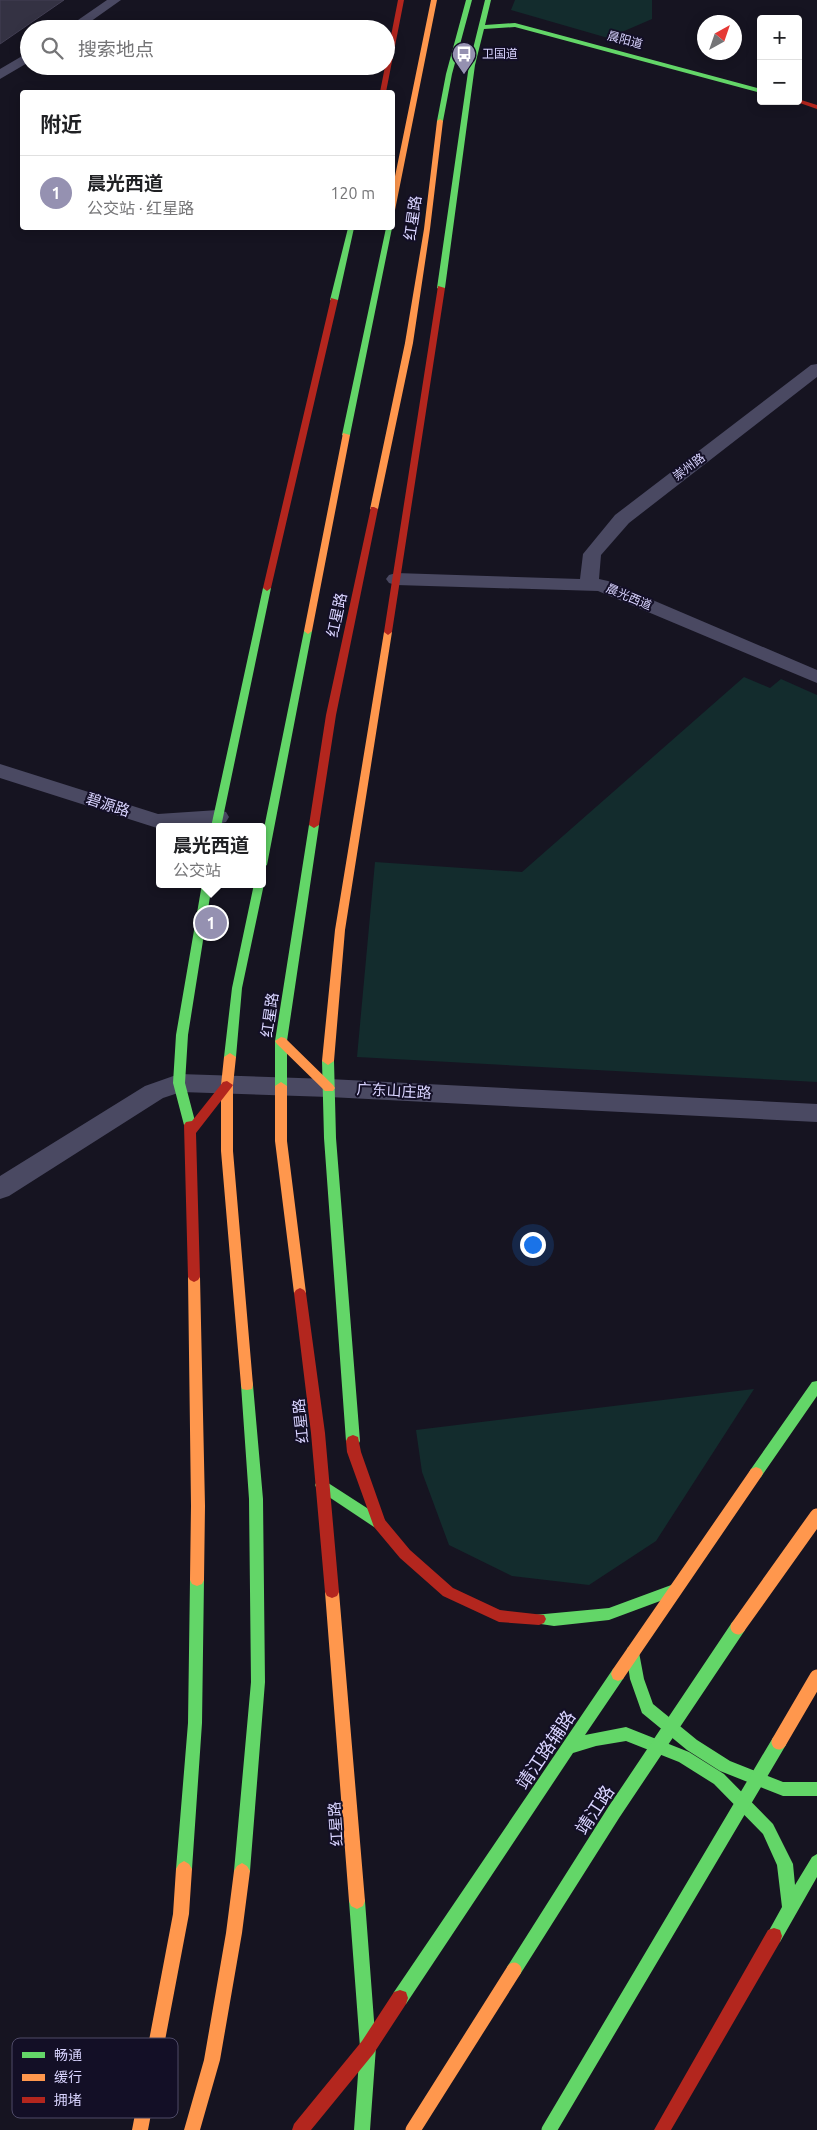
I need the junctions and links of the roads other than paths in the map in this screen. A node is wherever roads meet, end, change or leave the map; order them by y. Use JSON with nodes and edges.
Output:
{"nodes":[{"id":1,"x":115,"y":0,"type":"edge"},
{"id":2,"x":488,"y":0,"type":"edge"},
{"id":3,"x":400,"y":3,"type":"edge"},
{"id":4,"x":468,"y":3,"type":"edge"},
{"id":5,"x":433,"y":4,"type":"edge"},
{"id":6,"x":485,"y":12,"type":"junction"},
{"id":7,"x":85,"y":20,"type":"edge"},
{"id":8,"x":482,"y":27,"type":"junction"},
{"id":9,"x":458,"y":38,"type":"junction"},
{"id":10,"x":395,"y":50,"type":"edge"},
{"id":11,"x":20,"y":62,"type":"edge"},
{"id":12,"x":0,"y":75,"type":"edge"},
{"id":13,"x":388,"y":75,"type":"edge"},
{"id":14,"x":757,"y":88,"type":"edge"},
{"id":15,"x":757,"y":88,"type":"edge"},
{"id":16,"x":384,"y":90,"type":"edge"},
{"id":17,"x":802,"y":101,"type":"edge"},
{"id":18,"x":817,"y":105,"type":"edge"},
{"id":19,"x":395,"y":195,"type":"edge"},
{"id":20,"x":351,"y":230,"type":"edge"},
{"id":21,"x":389,"y":230,"type":"edge"},
{"id":22,"x":817,"y":369,"type":"edge"},
{"id":23,"x":396,"y":579,"type":"junction"},
{"id":24,"x":589,"y":585,"type":"junction"},
{"id":25,"x":817,"y":677,"type":"edge"},
{"id":26,"x":0,"y":771,"type":"edge"},
{"id":27,"x":217,"y":822,"type":"edge"},
{"id":28,"x":266,"y":845,"type":"edge"},
{"id":29,"x":206,"y":888,"type":"edge"},
{"id":30,"x":258,"y":888,"type":"edge"},
{"id":31,"x":281,"y":1041,"type":"junction"},
{"id":32,"x":179,"y":1083,"type":"junction"},
{"id":33,"x":227,"y":1085,"type":"junction"},
{"id":34,"x":281,"y":1087,"type":"junction"},
{"id":35,"x":329,"y":1088,"type":"junction"},
{"id":36,"x":817,"y":1114,"type":"edge"},
{"id":37,"x":191,"y":1131,"type":"junction"},
{"id":38,"x":0,"y":1189,"type":"edge"},
{"id":39,"x":817,"y":1386,"type":"edge"},
{"id":40,"x":349,"y":1397,"type":"junction"},
{"id":41,"x":318,"y":1433,"type":"junction"},
{"id":42,"x":322,"y":1485,"type":"junction"},
{"id":43,"x":817,"y":1516,"type":"edge"},
{"id":44,"x":379,"y":1523,"type":"junction"},
{"id":45,"x":674,"y":1590,"type":"junction"},
{"id":46,"x":632,"y":1652,"type":"junction"},
{"id":47,"x":817,"y":1677,"type":"edge"},
{"id":48,"x":570,"y":1746,"type":"junction"},
{"id":49,"x":817,"y":1789,"type":"edge"},
{"id":50,"x":817,"y":1862,"type":"edge"},
{"id":51,"x":790,"y":1907,"type":"junction"},
{"id":52,"x":157,"y":2038,"type":"edge"},
{"id":53,"x":368,"y":2047,"type":"junction"},
{"id":54,"x":192,"y":2130,"type":"edge"},
{"id":55,"x":300,"y":2130,"type":"edge"},
{"id":56,"x":362,"y":2130,"type":"edge"},
{"id":57,"x":413,"y":2130,"type":"edge"},
{"id":58,"x":549,"y":2130,"type":"edge"},
{"id":59,"x":662,"y":2130,"type":"edge"}],
"edges":[{"from":1,"to":7,"type":"street"},
{"from":2,"to":6,"type":"main road"},
{"from":3,"to":10,"type":"main road"},
{"from":4,"to":6,"type":"main road","name":"晨阳道"},
{"from":4,"to":9,"type":"main road","name":"红星路"},
{"from":5,"to":19,"type":"main road","name":"红星路"},
{"from":6,"to":8,"type":"main road"},
{"from":6,"to":14,"type":"main road","name":"晨阳道"},
{"from":8,"to":9,"type":"main road"},
{"from":8,"to":15,"type":"main road","name":"晨阳道"},
{"from":8,"to":23,"type":"main road"},
{"from":9,"to":31,"type":"main road","name":"红星路"},
{"from":11,"to":12,"type":"street"},
{"from":13,"to":16,"type":"main road"},
{"from":17,"to":18,"type":"main road"},
{"from":20,"to":27,"type":"main road"},
{"from":21,"to":28,"type":"main road","name":"红星路"},
{"from":22,"to":24,"type":"street","name":"崇州路"},
{"from":23,"to":24,"type":"street","name":"晨光西道"},
{"from":23,"to":35,"type":"main road"},
{"from":24,"to":25,"type":"street","name":"晨光西道"},
{"from":26,"to":27,"type":"street","name":"碧源路"},
{"from":29,"to":32,"type":"main road"},
{"from":30,"to":33,"type":"main road"},
{"from":31,"to":34,"type":"main road","name":"红星路"},
{"from":31,"to":35,"type":"main road"},
{"from":32,"to":33,"type":"street","name":"广东山庄路"},
{"from":32,"to":37,"type":"main road"},
{"from":32,"to":38,"type":"street","name":"广东山庄路"},
{"from":33,"to":34,"type":"street","name":"广东山庄路"},
{"from":33,"to":37,"type":"main road"},
{"from":33,"to":54,"type":"main road"},
{"from":34,"to":35,"type":"street","name":"广东山庄路"},
{"from":34,"to":41,"type":"main road","name":"红星路"},
{"from":35,"to":36,"type":"street","name":"广东山庄路"},
{"from":35,"to":40,"type":"main road"},
{"from":37,"to":52,"type":"main road"},
{"from":39,"to":45,"type":"main road","name":"靖江路辅路"},
{"from":40,"to":41,"type":"main road"},
{"from":40,"to":44,"type":"main road"},
{"from":41,"to":42,"type":"main road","name":"红星路"},
{"from":42,"to":44,"type":"main road"},
{"from":42,"to":53,"type":"main road","name":"红星路"},
{"from":43,"to":57,"type":"main road","name":"靖江路","bridge":true},
{"from":44,"to":45,"type":"main road"},
{"from":45,"to":46,"type":"main road","name":"靖江路辅路"},
{"from":46,"to":48,"type":"main road","name":"靖江路辅路"},
{"from":46,"to":49,"type":"main road"},
{"from":47,"to":58,"type":"main road","bridge":true},
{"from":48,"to":51,"type":"main road"},
{"from":48,"to":53,"type":"main road","name":"靖江路辅路"},
{"from":50,"to":51,"type":"main road"},
{"from":51,"to":59,"type":"main road"},
{"from":53,"to":55,"type":"main road","name":"靖江路辅路"},
{"from":53,"to":56,"type":"main road","name":"红星路"}]}
